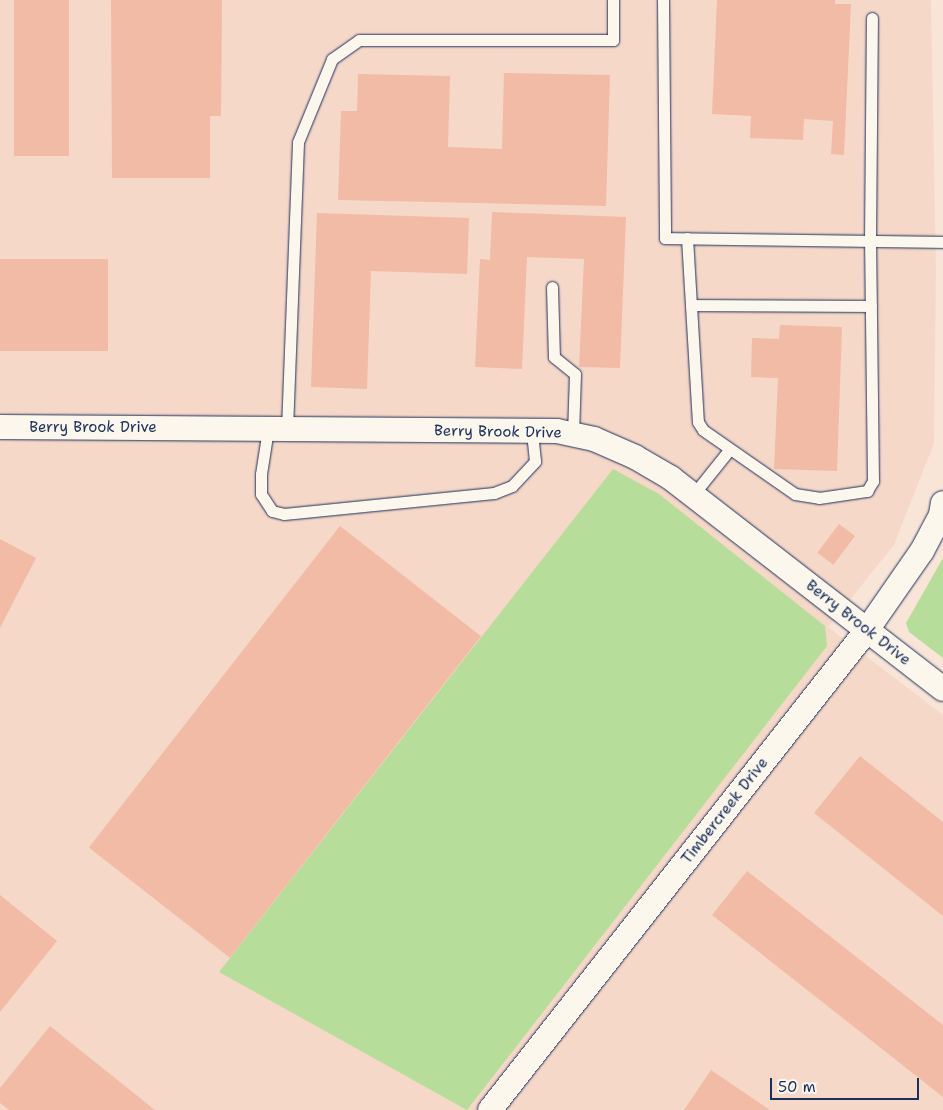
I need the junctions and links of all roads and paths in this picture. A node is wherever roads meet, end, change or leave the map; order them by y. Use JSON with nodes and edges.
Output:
{"nodes":[{"id":1,"x":613,"y":0,"type":"edge"},
{"id":2,"x":663,"y":0,"type":"edge"},
{"id":3,"x":872,"y":18,"type":"dead end"},
{"id":4,"x":687,"y":238,"type":"junction"},
{"id":5,"x":870,"y":241,"type":"junction"},
{"id":6,"x":943,"y":242,"type":"edge"},
{"id":7,"x":552,"y":287,"type":"dead end"},
{"id":8,"x":691,"y":306,"type":"junction"},
{"id":9,"x":870,"y":306,"type":"junction"},
{"id":10,"x":0,"y":428,"type":"edge"},
{"id":11,"x":278,"y":429,"type":"junction"},
{"id":12,"x":532,"y":431,"type":"junction"},
{"id":13,"x":573,"y":434,"type":"junction"},
{"id":14,"x":729,"y":450,"type":"junction"},
{"id":15,"x":693,"y":495,"type":"junction"},
{"id":16,"x":943,"y":502,"type":"edge"},
{"id":17,"x":867,"y":630,"type":"junction"},
{"id":18,"x":943,"y":689,"type":"edge"},
{"id":19,"x":490,"y":1110,"type":"edge"}],
"edges":[{"from":1,"to":11,"type":"lane"},
{"from":2,"to":4,"type":"lane"},
{"from":3,"to":5,"type":"lane"},
{"from":4,"to":5,"type":"lane"},
{"from":4,"to":8,"type":"lane"},
{"from":5,"to":6,"type":"lane"},
{"from":5,"to":9,"type":"lane"},
{"from":7,"to":13,"type":"lane"},
{"from":8,"to":9,"type":"lane"},
{"from":8,"to":14,"type":"lane"},
{"from":9,"to":14,"type":"lane"},
{"from":10,"to":11,"type":"street","name":"Berry Brook Drive"},
{"from":11,"to":12,"type":"street","name":"Berry Brook Drive"},
{"from":11,"to":12,"type":"lane"},
{"from":12,"to":13,"type":"street","name":"Berry Brook Drive"},
{"from":13,"to":15,"type":"street","name":"Berry Brook Drive"},
{"from":14,"to":15,"type":"lane"},
{"from":15,"to":17,"type":"street","name":"Berry Brook Drive"},
{"from":16,"to":17,"type":"street","name":"Timbercreek Drive"},
{"from":17,"to":18,"type":"street","name":"Berry Brook Drive"},
{"from":17,"to":19,"type":"street","name":"Timbercreek Drive"}]}
